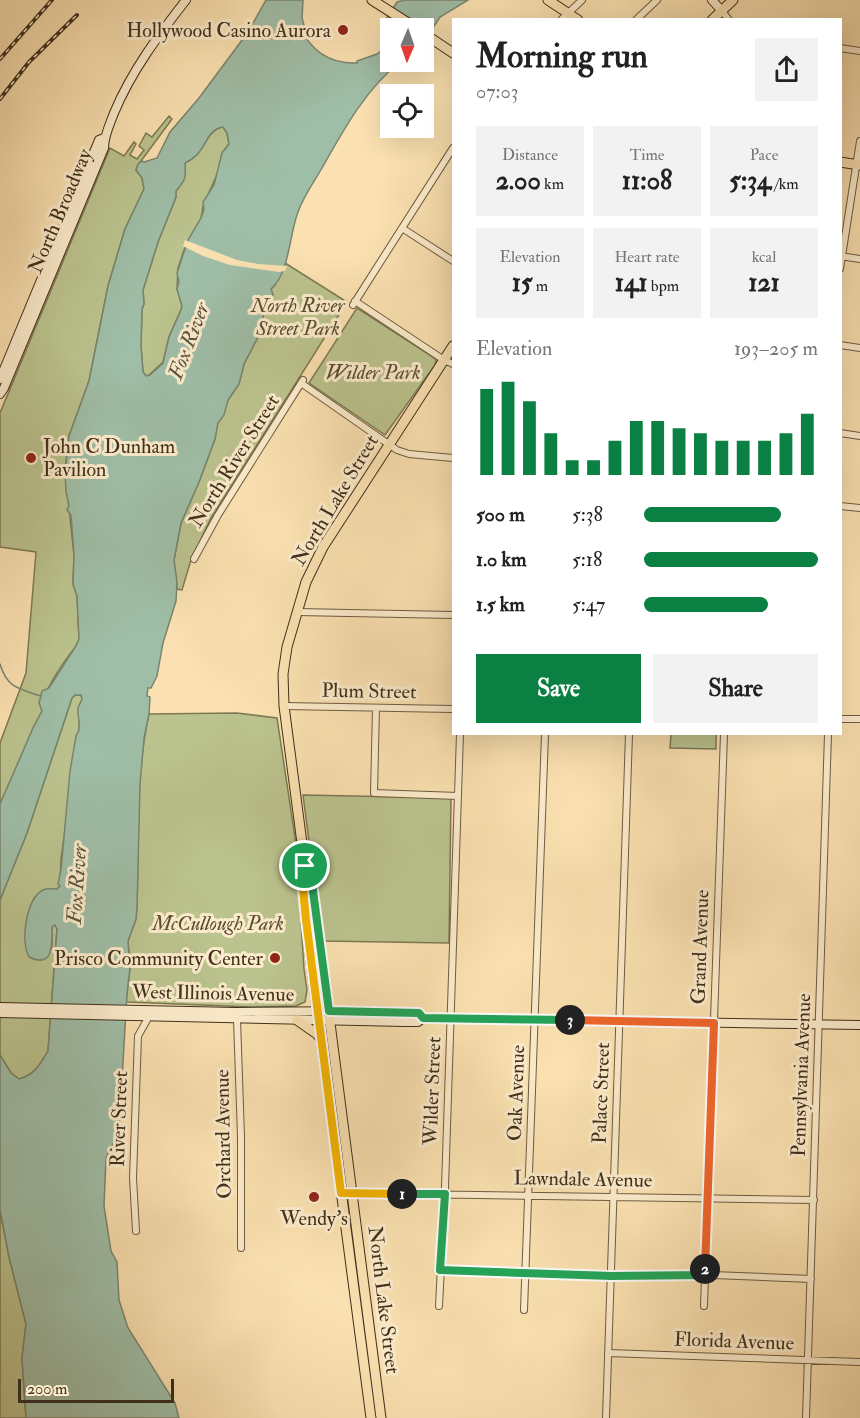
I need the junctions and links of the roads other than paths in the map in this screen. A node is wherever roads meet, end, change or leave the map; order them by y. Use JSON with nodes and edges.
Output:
{"nodes":[{"id":1,"x":372,"y":0,"type":"edge"},
{"id":2,"x":548,"y":0,"type":"edge"},
{"id":3,"x":582,"y":0,"type":"edge"},
{"id":4,"x":657,"y":0,"type":"edge"},
{"id":5,"x":712,"y":0,"type":"edge"},
{"id":6,"x":733,"y":0,"type":"edge"},
{"id":7,"x":182,"y":2,"type":"edge"},
{"id":8,"x":722,"y":11,"type":"junction"},
{"id":9,"x":565,"y":16,"type":"edge"},
{"id":10,"x":401,"y":18,"type":"edge"},
{"id":11,"x":638,"y":18,"type":"edge"},
{"id":12,"x":714,"y":18,"type":"edge"},
{"id":13,"x":727,"y":18,"type":"edge"},
{"id":14,"x":434,"y":41,"type":"edge"},
{"id":15,"x":842,"y":48,"type":"edge"},
{"id":16,"x":860,"y":51,"type":"edge"},
{"id":17,"x":452,"y":52,"type":"edge"},
{"id":18,"x":104,"y":138,"type":"junction"},
{"id":19,"x":860,"y":141,"type":"edge"},
{"id":20,"x":452,"y":153,"type":"edge"},
{"id":21,"x":842,"y":162,"type":"edge"},
{"id":22,"x":858,"y":165,"type":"edge"},
{"id":23,"x":402,"y":228,"type":"junction"},
{"id":24,"x":842,"y":251,"type":"edge"},
{"id":25,"x":842,"y":256,"type":"edge"},
{"id":26,"x":452,"y":260,"type":"edge"},
{"id":27,"x":860,"y":260,"type":"edge"},
{"id":28,"x":842,"y":345,"type":"edge"},
{"id":29,"x":860,"y":348,"type":"edge"},
{"id":30,"x":448,"y":362,"type":"edge"},
{"id":31,"x":0,"y":379,"type":"edge"},
{"id":32,"x":0,"y":394,"type":"edge"},
{"id":33,"x":842,"y":433,"type":"edge"},
{"id":34,"x":860,"y":436,"type":"edge"},
{"id":35,"x":389,"y":444,"type":"junction"},
{"id":36,"x":452,"y":459,"type":"edge"},
{"id":37,"x":842,"y":506,"type":"edge"},
{"id":38,"x":860,"y":508,"type":"edge"},
{"id":39,"x":194,"y":559,"type":"dead end"},
{"id":40,"x":297,"y":612,"type":"junction"},
{"id":41,"x":452,"y":615,"type":"edge"},
{"id":42,"x":284,"y":706,"type":"junction"},
{"id":43,"x":376,"y":708,"type":"junction"},
{"id":44,"x":452,"y":709,"type":"edge"},
{"id":45,"x":842,"y":719,"type":"edge"},
{"id":46,"x":860,"y":719,"type":"edge"},
{"id":47,"x":460,"y":735,"type":"edge"},
{"id":48,"x":545,"y":735,"type":"edge"},
{"id":49,"x":629,"y":735,"type":"edge"},
{"id":50,"x":724,"y":735,"type":"edge"},
{"id":51,"x":828,"y":735,"type":"edge"},
{"id":52,"x":458,"y":796,"type":"junction"},
{"id":53,"x":305,"y":866,"type":"junction"},
{"id":54,"x":0,"y":1007,"type":"edge"},
{"id":55,"x":36,"y":1011,"type":"junction"},
{"id":56,"x":0,"y":1013,"type":"edge"},
{"id":57,"x":148,"y":1013,"type":"junction"},
{"id":58,"x":319,"y":1016,"type":"junction"},
{"id":59,"x":330,"y":1016,"type":"junction"},
{"id":60,"x":451,"y":1018,"type":"junction"},
{"id":61,"x":237,"y":1019,"type":"junction"},
{"id":62,"x":297,"y":1020,"type":"junction"},
{"id":63,"x":535,"y":1020,"type":"junction"},
{"id":64,"x":620,"y":1021,"type":"junction"},
{"id":65,"x":714,"y":1023,"type":"junction"},
{"id":66,"x":819,"y":1024,"type":"junction"},
{"id":67,"x":860,"y":1025,"type":"edge"},
{"id":68,"x":322,"y":1040,"type":"junction"},
{"id":69,"x":341,"y":1193,"type":"junction"},
{"id":70,"x":352,"y":1193,"type":"junction"},
{"id":71,"x":445,"y":1194,"type":"junction"},
{"id":72,"x":529,"y":1196,"type":"junction"},
{"id":73,"x":614,"y":1197,"type":"junction"},
{"id":74,"x":707,"y":1197,"type":"junction"},
{"id":75,"x":814,"y":1200,"type":"junction"},
{"id":76,"x":136,"y":1231,"type":"dead end"},
{"id":77,"x":241,"y":1248,"type":"dead end"},
{"id":78,"x":440,"y":1270,"type":"junction"},
{"id":79,"x":525,"y":1272,"type":"junction"},
{"id":80,"x":705,"y":1275,"type":"junction"},
{"id":81,"x":611,"y":1276,"type":"junction"},
{"id":82,"x":811,"y":1279,"type":"junction"},
{"id":83,"x":439,"y":1306,"type":"dead end"},
{"id":84,"x":704,"y":1306,"type":"dead end"},
{"id":85,"x":524,"y":1310,"type":"dead end"},
{"id":86,"x":608,"y":1353,"type":"junction"},
{"id":87,"x":808,"y":1360,"type":"junction"},
{"id":88,"x":860,"y":1362,"type":"edge"},
{"id":89,"x":371,"y":1418,"type":"edge"},
{"id":90,"x":381,"y":1418,"type":"edge"},
{"id":91,"x":606,"y":1418,"type":"edge"},
{"id":92,"x":806,"y":1418,"type":"edge"}],
"edges":[{"from":1,"to":10,"type":"main road"},
{"from":2,"to":9,"type":"main road"},
{"from":3,"to":9,"type":"street"},
{"from":4,"to":11,"type":"street"},
{"from":5,"to":8,"type":"main road"},
{"from":6,"to":8,"type":"main road"},
{"from":7,"to":18,"type":"main road","name":"North Broadway"},
{"from":8,"to":12,"type":"main road"},
{"from":8,"to":13,"type":"street"},
{"from":14,"to":17,"type":"main road"},
{"from":15,"to":16,"type":"street"},
{"from":18,"to":31,"type":"main road","name":"North Broadway"},
{"from":18,"to":32,"type":"main road","name":"North Broadway"},
{"from":19,"to":22,"type":"street"},
{"from":20,"to":23,"type":"street"},
{"from":21,"to":22,"type":"main road"},
{"from":22,"to":24,"type":"street"},
{"from":23,"to":26,"type":"street"},
{"from":23,"to":30,"type":"street"},
{"from":25,"to":27,"type":"street"},
{"from":28,"to":29,"type":"street"},
{"from":30,"to":35,"type":"main road","name":"North Lake Street"},
{"from":33,"to":34,"type":"street"},
{"from":35,"to":36,"type":"street"},
{"from":35,"to":39,"type":"street","name":"North River Street"},
{"from":35,"to":40,"type":"main road","name":"North Lake Street"},
{"from":37,"to":38,"type":"street"},
{"from":40,"to":41,"type":"street"},
{"from":40,"to":42,"type":"main road","name":"North Lake Street"},
{"from":42,"to":43,"type":"street","name":"Plum Street"},
{"from":42,"to":53,"type":"main road","name":"North Lake Street"},
{"from":43,"to":44,"type":"street","name":"Plum Street"},
{"from":43,"to":52,"type":"street"},
{"from":45,"to":46,"type":"street"},
{"from":47,"to":52,"type":"street","name":"Wilder Street"},
{"from":48,"to":63,"type":"street","name":"Oak Avenue"},
{"from":49,"to":64,"type":"street","name":"Palace Street"},
{"from":50,"to":65,"type":"street","name":"Grand Avenue"},
{"from":51,"to":66,"type":"street","name":"Pennsylvania Avenue"},
{"from":52,"to":60,"type":"street","name":"Wilder Street"},
{"from":53,"to":58,"type":"main road","name":"North Lake Street"},
{"from":53,"to":59,"type":"main road","name":"North Lake Street"},
{"from":54,"to":55,"type":"main road","name":"West Illinois Avenue"},
{"from":55,"to":56,"type":"main road","name":"West Illinois Avenue"},
{"from":55,"to":57,"type":"main road","name":"West Illinois Avenue"},
{"from":57,"to":58,"type":"main road","name":"West Illinois Avenue"},
{"from":57,"to":61,"type":"main road","name":"West Illinois Avenue"},
{"from":57,"to":76,"type":"street","name":"River Street"},
{"from":58,"to":59,"type":"main road","name":"West Illinois Avenue"},
{"from":58,"to":62,"type":"main road","name":"West Illinois Avenue"},
{"from":58,"to":68,"type":"main road","name":"North Lake Street"},
{"from":59,"to":60,"type":"main road","name":"West Illinois Avenue"},
{"from":59,"to":70,"type":"main road","name":"North Lake Street"},
{"from":60,"to":63,"type":"main road","name":"West Illinois Avenue"},
{"from":60,"to":71,"type":"street","name":"Wilder Street"},
{"from":61,"to":62,"type":"main road","name":"West Illinois Avenue"},
{"from":61,"to":77,"type":"street","name":"Orchard Avenue"},
{"from":62,"to":68,"type":"main road"},
{"from":63,"to":64,"type":"main road","name":"West Illinois Avenue"},
{"from":63,"to":72,"type":"street","name":"Oak Avenue"},
{"from":64,"to":65,"type":"main road","name":"West Illinois Avenue"},
{"from":64,"to":73,"type":"street","name":"Palace Street"},
{"from":65,"to":66,"type":"main road","name":"West Illinois Avenue"},
{"from":65,"to":74,"type":"street","name":"Grand Avenue"},
{"from":66,"to":67,"type":"main road","name":"West Illinois Avenue"},
{"from":66,"to":75,"type":"street","name":"Pennsylvania Avenue"},
{"from":68,"to":69,"type":"main road","name":"North Lake Street"},
{"from":69,"to":70,"type":"street","name":"Lawndale Avenue"},
{"from":69,"to":89,"type":"main road","name":"North Lake Street"},
{"from":70,"to":71,"type":"street","name":"Lawndale Avenue"},
{"from":70,"to":90,"type":"main road","name":"North Lake Street"},
{"from":71,"to":72,"type":"street","name":"Lawndale Avenue"},
{"from":71,"to":78,"type":"street","name":"Wilder Street"},
{"from":72,"to":73,"type":"street","name":"Lawndale Avenue"},
{"from":72,"to":79,"type":"street","name":"Oak Avenue"},
{"from":73,"to":74,"type":"street","name":"Lawndale Avenue"},
{"from":73,"to":81,"type":"street","name":"Palace Street"},
{"from":74,"to":75,"type":"street","name":"Lawndale Avenue"},
{"from":74,"to":80,"type":"street","name":"Grand Avenue"},
{"from":75,"to":82,"type":"street","name":"Pennsylvania Avenue"},
{"from":78,"to":79,"type":"street"},
{"from":78,"to":83,"type":"street","name":"Wilder Street"},
{"from":79,"to":81,"type":"street"},
{"from":79,"to":85,"type":"street","name":"Oak Avenue"},
{"from":80,"to":81,"type":"street"},
{"from":80,"to":82,"type":"street"},
{"from":80,"to":84,"type":"street","name":"Grand Avenue"},
{"from":81,"to":86,"type":"street","name":"Palace Street"},
{"from":82,"to":87,"type":"street","name":"Pennsylvania Avenue"},
{"from":86,"to":87,"type":"street","name":"Florida Avenue"},
{"from":86,"to":91,"type":"street","name":"Palace Street"},
{"from":87,"to":88,"type":"street","name":"Florida Avenue"},
{"from":87,"to":92,"type":"street","name":"Pennsylvania Avenue"}]}
